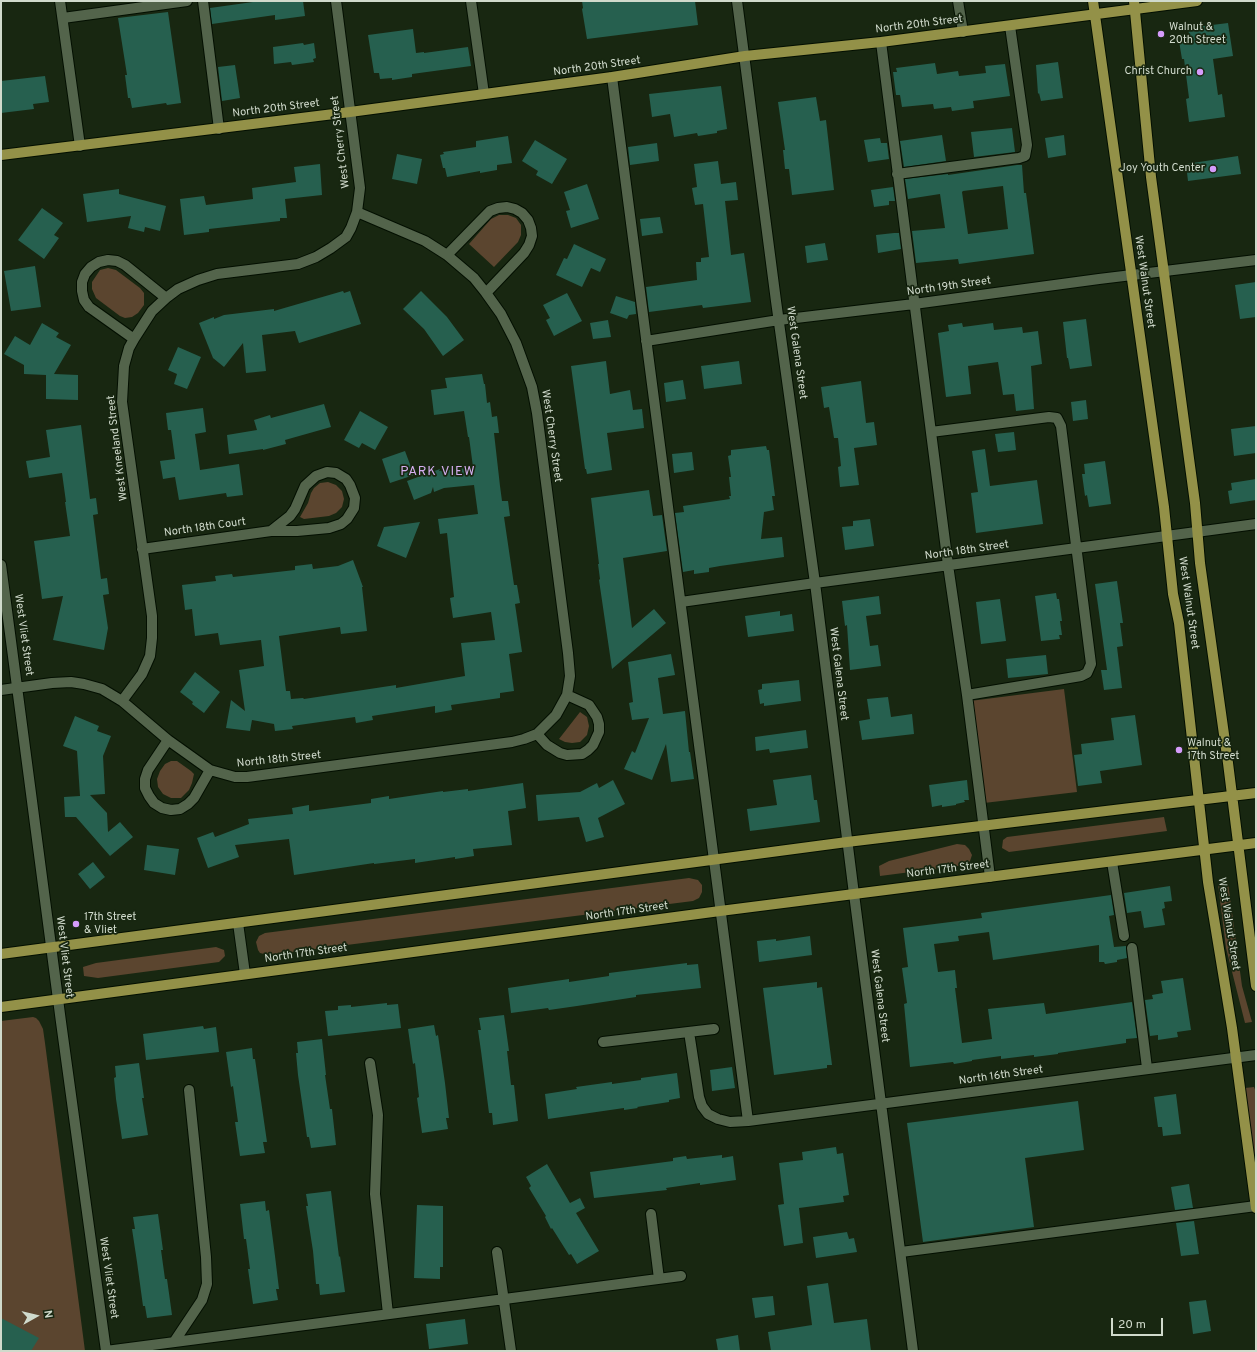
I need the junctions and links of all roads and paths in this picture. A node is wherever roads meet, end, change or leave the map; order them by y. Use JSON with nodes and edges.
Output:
{"nodes":[{"id":1,"x":60,"y":1,"type":"edge"},
{"id":2,"x":187,"y":1,"type":"edge"},
{"id":3,"x":203,"y":1,"type":"edge"},
{"id":4,"x":336,"y":1,"type":"edge"},
{"id":5,"x":471,"y":1,"type":"edge"},
{"id":6,"x":737,"y":1,"type":"edge"},
{"id":7,"x":958,"y":1,"type":"edge"},
{"id":8,"x":1093,"y":1,"type":"edge"},
{"id":9,"x":1197,"y":1,"type":"edge"},
{"id":10,"x":1134,"y":5,"type":"edge"},
{"id":11,"x":1095,"y":15,"type":"junction"},
{"id":12,"x":63,"y":18,"type":"junction"},
{"id":13,"x":1010,"y":26,"type":"junction"},
{"id":14,"x":963,"y":32,"type":"junction"},
{"id":15,"x":881,"y":42,"type":"junction"},
{"id":16,"x":745,"y":56,"type":"junction"},
{"id":17,"x":612,"y":77,"type":"junction"},
{"id":18,"x":484,"y":94,"type":"junction"},
{"id":19,"x":350,"y":112,"type":"junction"},
{"id":20,"x":219,"y":129,"type":"junction"},
{"id":21,"x":80,"y":146,"type":"junction"},
{"id":22,"x":1,"y":155,"type":"edge"},
{"id":23,"x":898,"y":174,"type":"junction"},
{"id":24,"x":357,"y":212,"type":"junction"},
{"id":25,"x":447,"y":255,"type":"junction"},
{"id":26,"x":1256,"y":260,"type":"edge"},
{"id":27,"x":1164,"y":271,"type":"junction"},
{"id":28,"x":1131,"y":275,"type":"junction"},
{"id":29,"x":486,"y":293,"type":"junction"},
{"id":30,"x":166,"y":298,"type":"junction"},
{"id":31,"x":914,"y":304,"type":"junction"},
{"id":32,"x":779,"y":320,"type":"junction"},
{"id":33,"x":134,"y":339,"type":"junction"},
{"id":34,"x":646,"y":340,"type":"junction"},
{"id":35,"x":931,"y":432,"type":"junction"},
{"id":36,"x":1256,"y":524,"type":"edge"},
{"id":37,"x":271,"y":530,"type":"junction"},
{"id":38,"x":1197,"y":532,"type":"junction"},
{"id":39,"x":1166,"y":536,"type":"junction"},
{"id":40,"x":1077,"y":548,"type":"junction"},
{"id":41,"x":142,"y":549,"type":"junction"},
{"id":42,"x":1,"y":565,"type":"edge"},
{"id":43,"x":948,"y":565,"type":"junction"},
{"id":44,"x":815,"y":583,"type":"junction"},
{"id":45,"x":681,"y":602,"type":"junction"},
{"id":46,"x":17,"y":688,"type":"junction"},
{"id":47,"x":1,"y":690,"type":"edge"},
{"id":48,"x":967,"y":694,"type":"junction"},
{"id":49,"x":567,"y":695,"type":"junction"},
{"id":50,"x":122,"y":700,"type":"junction"},
{"id":51,"x":537,"y":734,"type":"junction"},
{"id":52,"x":168,"y":740,"type":"junction"},
{"id":53,"x":210,"y":770,"type":"junction"},
{"id":54,"x":1256,"y":793,"type":"edge"},
{"id":55,"x":1232,"y":796,"type":"junction"},
{"id":56,"x":1200,"y":800,"type":"junction"},
{"id":57,"x":982,"y":825,"type":"junction"},
{"id":58,"x":847,"y":842,"type":"junction"},
{"id":59,"x":1256,"y":844,"type":"edge"},
{"id":60,"x":1239,"y":846,"type":"junction"},
{"id":61,"x":1205,"y":850,"type":"junction"},
{"id":62,"x":715,"y":859,"type":"junction"},
{"id":63,"x":1112,"y":862,"type":"junction"},
{"id":64,"x":990,"y":877,"type":"junction"},
{"id":65,"x":854,"y":894,"type":"junction"},
{"id":66,"x":720,"y":912,"type":"junction"},
{"id":67,"x":238,"y":923,"type":"junction"},
{"id":68,"x":1124,"y":936,"type":"dead end"},
{"id":69,"x":52,"y":947,"type":"junction"},
{"id":70,"x":1132,"y":948,"type":"dead end"},
{"id":71,"x":1,"y":954,"type":"edge"},
{"id":72,"x":245,"y":974,"type":"junction"},
{"id":73,"x":1256,"y":986,"type":"edge"},
{"id":74,"x":58,"y":1000,"type":"junction"},
{"id":75,"x":1,"y":1007,"type":"edge"},
{"id":76,"x":714,"y":1029,"type":"dead end"},
{"id":77,"x":689,"y":1032,"type":"junction"},
{"id":78,"x":603,"y":1042,"type":"dead end"},
{"id":79,"x":1256,"y":1055,"type":"edge"},
{"id":80,"x":1236,"y":1057,"type":"junction"},
{"id":81,"x":370,"y":1063,"type":"dead end"},
{"id":82,"x":1146,"y":1068,"type":"junction"},
{"id":83,"x":189,"y":1090,"type":"dead end"},
{"id":84,"x":881,"y":1103,"type":"junction"},
{"id":85,"x":748,"y":1121,"type":"junction"},
{"id":86,"x":1256,"y":1207,"type":"edge"},
{"id":87,"x":651,"y":1214,"type":"dead end"},
{"id":88,"x":497,"y":1252,"type":"dead end"},
{"id":89,"x":901,"y":1252,"type":"junction"},
{"id":90,"x":681,"y":1276,"type":"dead end"},
{"id":91,"x":659,"y":1279,"type":"junction"},
{"id":92,"x":503,"y":1300,"type":"junction"},
{"id":93,"x":388,"y":1314,"type":"junction"},
{"id":94,"x":174,"y":1342,"type":"junction"},
{"id":95,"x":106,"y":1351,"type":"edge"},
{"id":96,"x":512,"y":1351,"type":"edge"},
{"id":97,"x":913,"y":1351,"type":"edge"}],
"edges":[{"from":1,"to":12,"type":"street"},
{"from":2,"to":12,"type":"street"},
{"from":3,"to":20,"type":"street"},
{"from":4,"to":19,"type":"street","name":"West Cherry Street"},
{"from":5,"to":18,"type":"street"},
{"from":6,"to":16,"type":"street","name":"West Galena Street"},
{"from":7,"to":14,"type":"street"},
{"from":8,"to":11,"type":"main road","name":"West Walnut Street"},
{"from":9,"to":10,"type":"main road","name":"North 20th Street"},
{"from":10,"to":11,"type":"main road","name":"North 20th Street"},
{"from":10,"to":27,"type":"main road","name":"West Walnut Street"},
{"from":11,"to":13,"type":"main road","name":"North 20th Street"},
{"from":11,"to":28,"type":"main road","name":"West Walnut Street"},
{"from":12,"to":21,"type":"street"},
{"from":13,"to":14,"type":"main road","name":"North 20th Street"},
{"from":13,"to":23,"type":"street"},
{"from":14,"to":15,"type":"main road","name":"North 20th Street"},
{"from":15,"to":16,"type":"main road","name":"North 20th Street"},
{"from":15,"to":23,"type":"street"},
{"from":16,"to":17,"type":"main road","name":"North 20th Street"},
{"from":16,"to":32,"type":"street","name":"West Galena Street"},
{"from":17,"to":18,"type":"main road","name":"North 20th Street"},
{"from":17,"to":34,"type":"street"},
{"from":18,"to":19,"type":"main road","name":"North 20th Street"},
{"from":19,"to":20,"type":"main road","name":"North 20th Street"},
{"from":19,"to":24,"type":"street","name":"West Cherry Street"},
{"from":20,"to":21,"type":"main road","name":"North 20th Street"},
{"from":21,"to":22,"type":"main road","name":"North 20th Street"},
{"from":23,"to":31,"type":"street"},
{"from":24,"to":25,"type":"street","name":"West Cherry Street"},
{"from":24,"to":30,"type":"street","name":"West Kneeland Street"},
{"from":25,"to":29,"type":"street","name":"West Cherry Street"},
{"from":25,"to":29,"type":"street"},
{"from":26,"to":27,"type":"street","name":"North 19th Street"},
{"from":27,"to":28,"type":"street","name":"North 19th Street"},
{"from":27,"to":38,"type":"main road","name":"West Walnut Street"},
{"from":28,"to":31,"type":"street","name":"North 19th Street"},
{"from":28,"to":39,"type":"main road","name":"West Walnut Street"},
{"from":29,"to":49,"type":"street","name":"West Cherry Street"},
{"from":30,"to":33,"type":"street","name":"West Kneeland Street"},
{"from":30,"to":33,"type":"street"},
{"from":31,"to":32,"type":"street","name":"North 19th Street"},
{"from":31,"to":35,"type":"street"},
{"from":32,"to":34,"type":"street","name":"North 19th Street"},
{"from":32,"to":44,"type":"street","name":"West Galena Street"},
{"from":33,"to":41,"type":"street","name":"West Kneeland Street"},
{"from":34,"to":45,"type":"street"},
{"from":35,"to":40,"type":"street"},
{"from":35,"to":43,"type":"street"},
{"from":36,"to":38,"type":"street","name":"North 18th Street"},
{"from":37,"to":37,"type":"street","name":"North 18th Court"},
{"from":37,"to":41,"type":"street","name":"North 18th Court"},
{"from":38,"to":39,"type":"street","name":"North 18th Street"},
{"from":38,"to":55,"type":"main road","name":"West Walnut Street"},
{"from":39,"to":40,"type":"street","name":"North 18th Street"},
{"from":39,"to":56,"type":"main road","name":"West Walnut Street"},
{"from":40,"to":43,"type":"street","name":"North 18th Street"},
{"from":40,"to":48,"type":"street"},
{"from":41,"to":50,"type":"street","name":"West Kneeland Street"},
{"from":42,"to":46,"type":"street","name":"West Vliet Street"},
{"from":43,"to":44,"type":"street","name":"North 18th Street"},
{"from":43,"to":48,"type":"street"},
{"from":44,"to":45,"type":"street","name":"North 18th Street"},
{"from":44,"to":58,"type":"street","name":"West Galena Street"},
{"from":45,"to":62,"type":"street"},
{"from":46,"to":47,"type":"street","name":"North 18th Street"},
{"from":46,"to":50,"type":"street","name":"North 18th Street"},
{"from":46,"to":69,"type":"street","name":"West Vliet Street"},
{"from":48,"to":57,"type":"street"},
{"from":49,"to":51,"type":"street","name":"West Cherry Street"},
{"from":49,"to":51,"type":"street"},
{"from":50,"to":52,"type":"street","name":"North 18th Street"},
{"from":51,"to":53,"type":"street","name":"North 18th Street"},
{"from":52,"to":53,"type":"street","name":"North 18th Street"},
{"from":52,"to":53,"type":"street"},
{"from":54,"to":55,"type":"main road"},
{"from":55,"to":56,"type":"main road"},
{"from":55,"to":60,"type":"main road","name":"West Walnut Street"},
{"from":56,"to":57,"type":"main road"},
{"from":56,"to":61,"type":"main road","name":"West Walnut Street"},
{"from":57,"to":58,"type":"main road"},
{"from":57,"to":64,"type":"street"},
{"from":58,"to":62,"type":"main road"},
{"from":58,"to":65,"type":"street","name":"West Galena Street"},
{"from":59,"to":60,"type":"main road","name":"North 17th Street"},
{"from":60,"to":61,"type":"main road","name":"North 17th Street"},
{"from":60,"to":73,"type":"main road","name":"West Walnut Street"},
{"from":61,"to":63,"type":"main road","name":"North 17th Street"},
{"from":61,"to":80,"type":"main road","name":"West Walnut Street"},
{"from":62,"to":66,"type":"street"},
{"from":62,"to":67,"type":"main road"},
{"from":63,"to":64,"type":"main road","name":"North 17th Street"},
{"from":63,"to":68,"type":"street"},
{"from":64,"to":65,"type":"main road","name":"North 17th Street"},
{"from":65,"to":66,"type":"main road","name":"North 17th Street"},
{"from":65,"to":84,"type":"street","name":"West Galena Street"},
{"from":66,"to":72,"type":"main road","name":"North 17th Street"},
{"from":66,"to":85,"type":"street"},
{"from":67,"to":69,"type":"main road"},
{"from":67,"to":72,"type":"street"},
{"from":69,"to":71,"type":"main road"},
{"from":69,"to":74,"type":"street","name":"West Vliet Street"},
{"from":70,"to":82,"type":"street"},
{"from":72,"to":74,"type":"main road","name":"North 17th Street"},
{"from":74,"to":75,"type":"main road","name":"North 17th Street"},
{"from":74,"to":95,"type":"street","name":"West Vliet Street"},
{"from":76,"to":77,"type":"street"},
{"from":77,"to":78,"type":"street"},
{"from":77,"to":85,"type":"street","name":"North 16th Street"},
{"from":79,"to":80,"type":"street","name":"North 16th Street"},
{"from":80,"to":82,"type":"street","name":"North 16th Street"},
{"from":80,"to":86,"type":"main road","name":"West Walnut Street"},
{"from":81,"to":93,"type":"street"},
{"from":82,"to":84,"type":"street","name":"North 16th Street"},
{"from":83,"to":94,"type":"street"},
{"from":84,"to":85,"type":"street","name":"North 16th Street"},
{"from":84,"to":89,"type":"street","name":"West Galena Street"},
{"from":86,"to":89,"type":"street"},
{"from":87,"to":91,"type":"street"},
{"from":88,"to":92,"type":"street"},
{"from":89,"to":97,"type":"street","name":"West Galena Street"},
{"from":90,"to":91,"type":"street"},
{"from":91,"to":92,"type":"street"},
{"from":92,"to":93,"type":"street"},
{"from":92,"to":96,"type":"street"},
{"from":93,"to":94,"type":"street"},
{"from":94,"to":95,"type":"street"}]}
